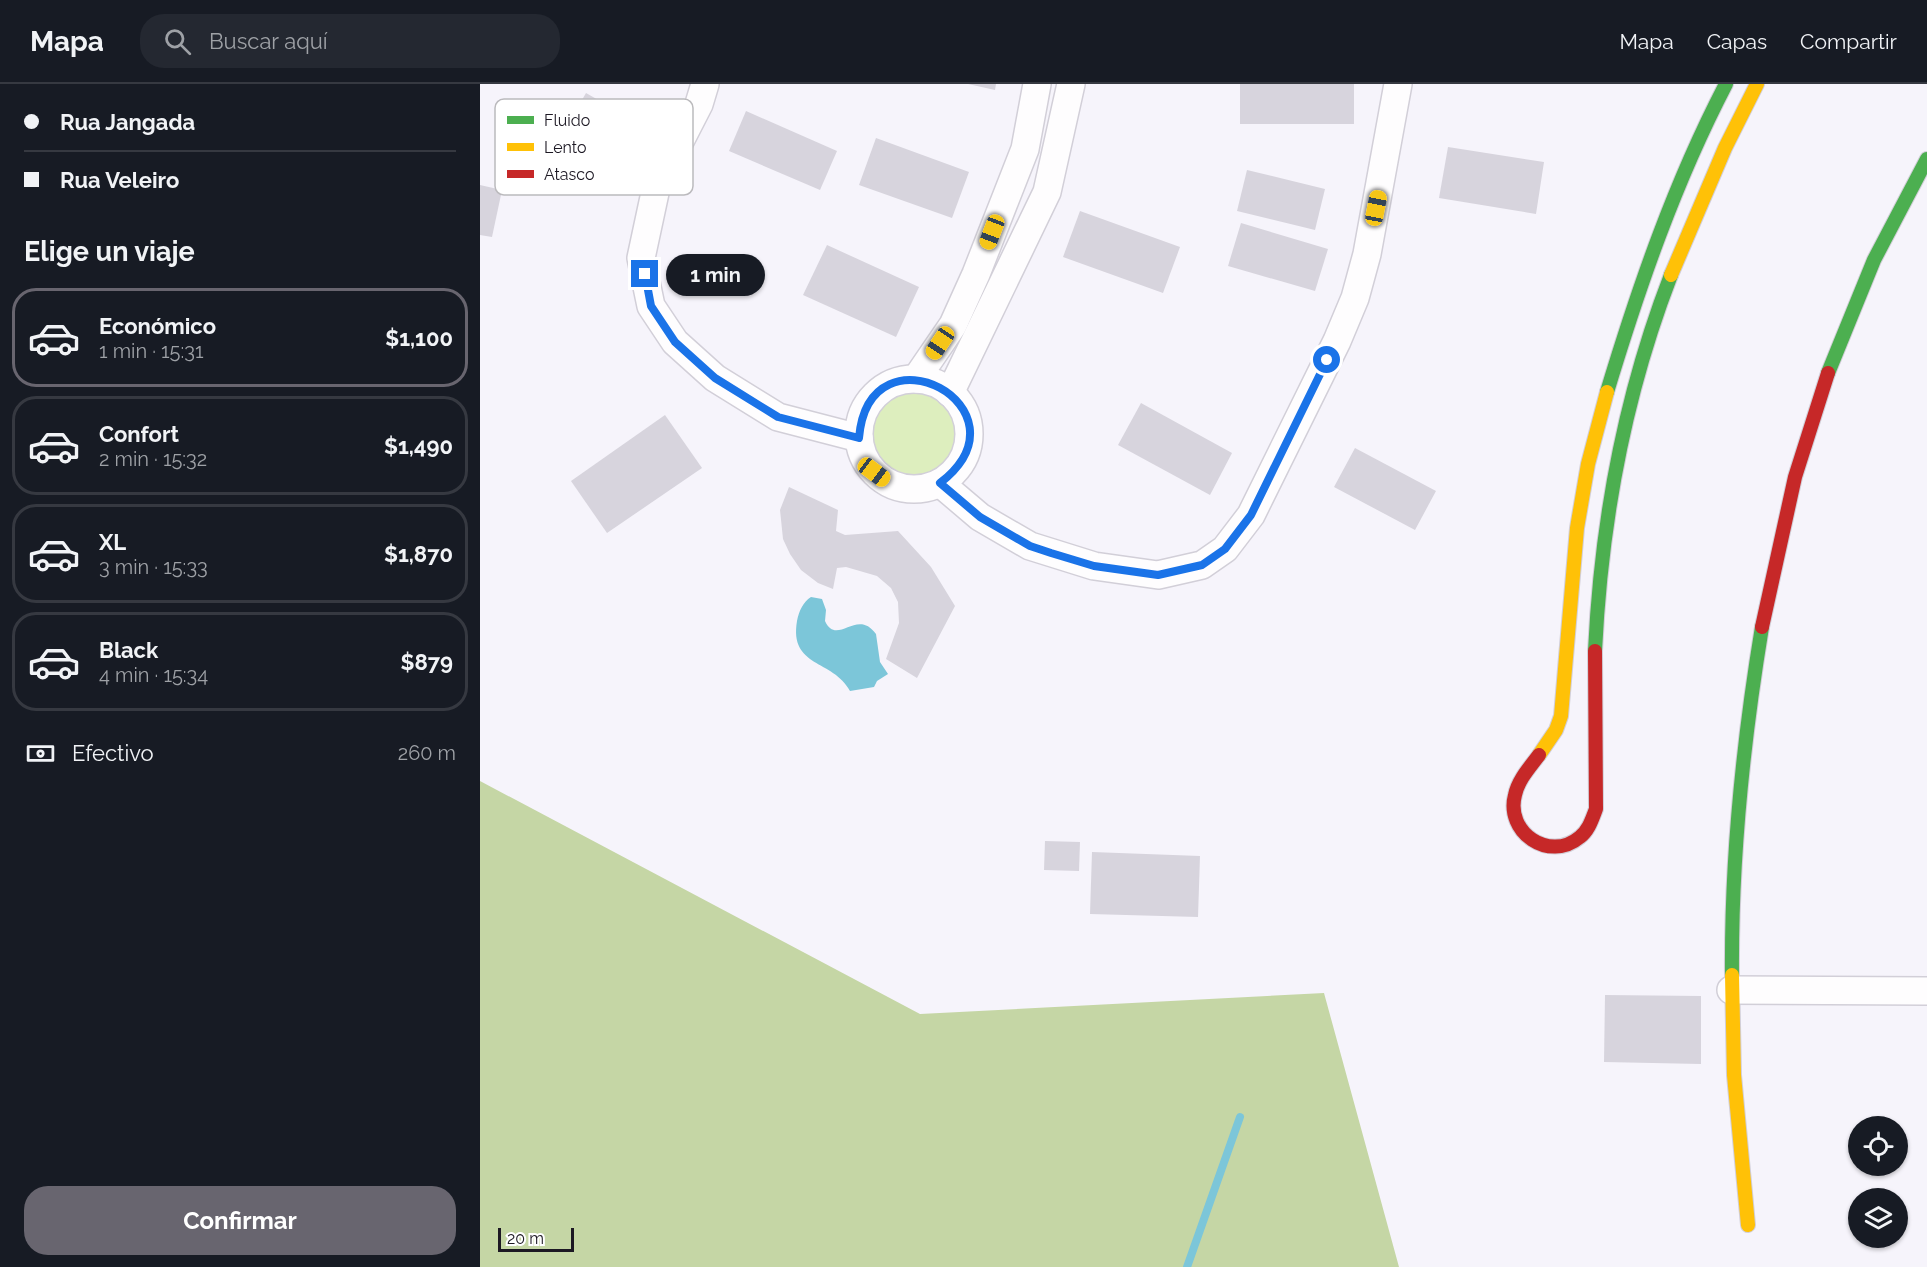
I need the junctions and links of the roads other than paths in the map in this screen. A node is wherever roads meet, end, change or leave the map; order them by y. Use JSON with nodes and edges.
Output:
{"nodes":[{"id":1,"x":705,"y":84,"type":"edge"},
{"id":2,"x":1037,"y":84,"type":"edge"},
{"id":3,"x":1071,"y":84,"type":"edge"},
{"id":4,"x":1398,"y":84,"type":"edge"},
{"id":5,"x":1726,"y":84,"type":"edge"},
{"id":6,"x":1757,"y":84,"type":"edge"},
{"id":7,"x":693,"y":116,"type":"edge"},
{"id":8,"x":1927,"y":159,"type":"edge"},
{"id":9,"x":654,"y":195,"type":"edge"},
{"id":10,"x":916,"y":380,"type":"junction"},
{"id":11,"x":950,"y":393,"type":"junction"},
{"id":12,"x":859,"y":438,"type":"junction"},
{"id":13,"x":940,"y":483,"type":"junction"},
{"id":14,"x":1731,"y":990,"type":"junction"},
{"id":15,"x":1927,"y":991,"type":"edge"},
{"id":16,"x":1748,"y":1225,"type":"dead end"}],
"edges":[{"from":1,"to":7,"type":"street"},
{"from":2,"to":10,"type":"street"},
{"from":3,"to":11,"type":"street"},
{"from":4,"to":13,"type":"street"},
{"from":5,"to":6,"type":"street"},
{"from":8,"to":14,"type":"street"},
{"from":9,"to":12,"type":"street"},
{"from":10,"to":11,"type":"street"},
{"from":10,"to":12,"type":"street"},
{"from":11,"to":13,"type":"street"},
{"from":12,"to":13,"type":"street"},
{"from":14,"to":15,"type":"street"},
{"from":14,"to":16,"type":"street"}]}
